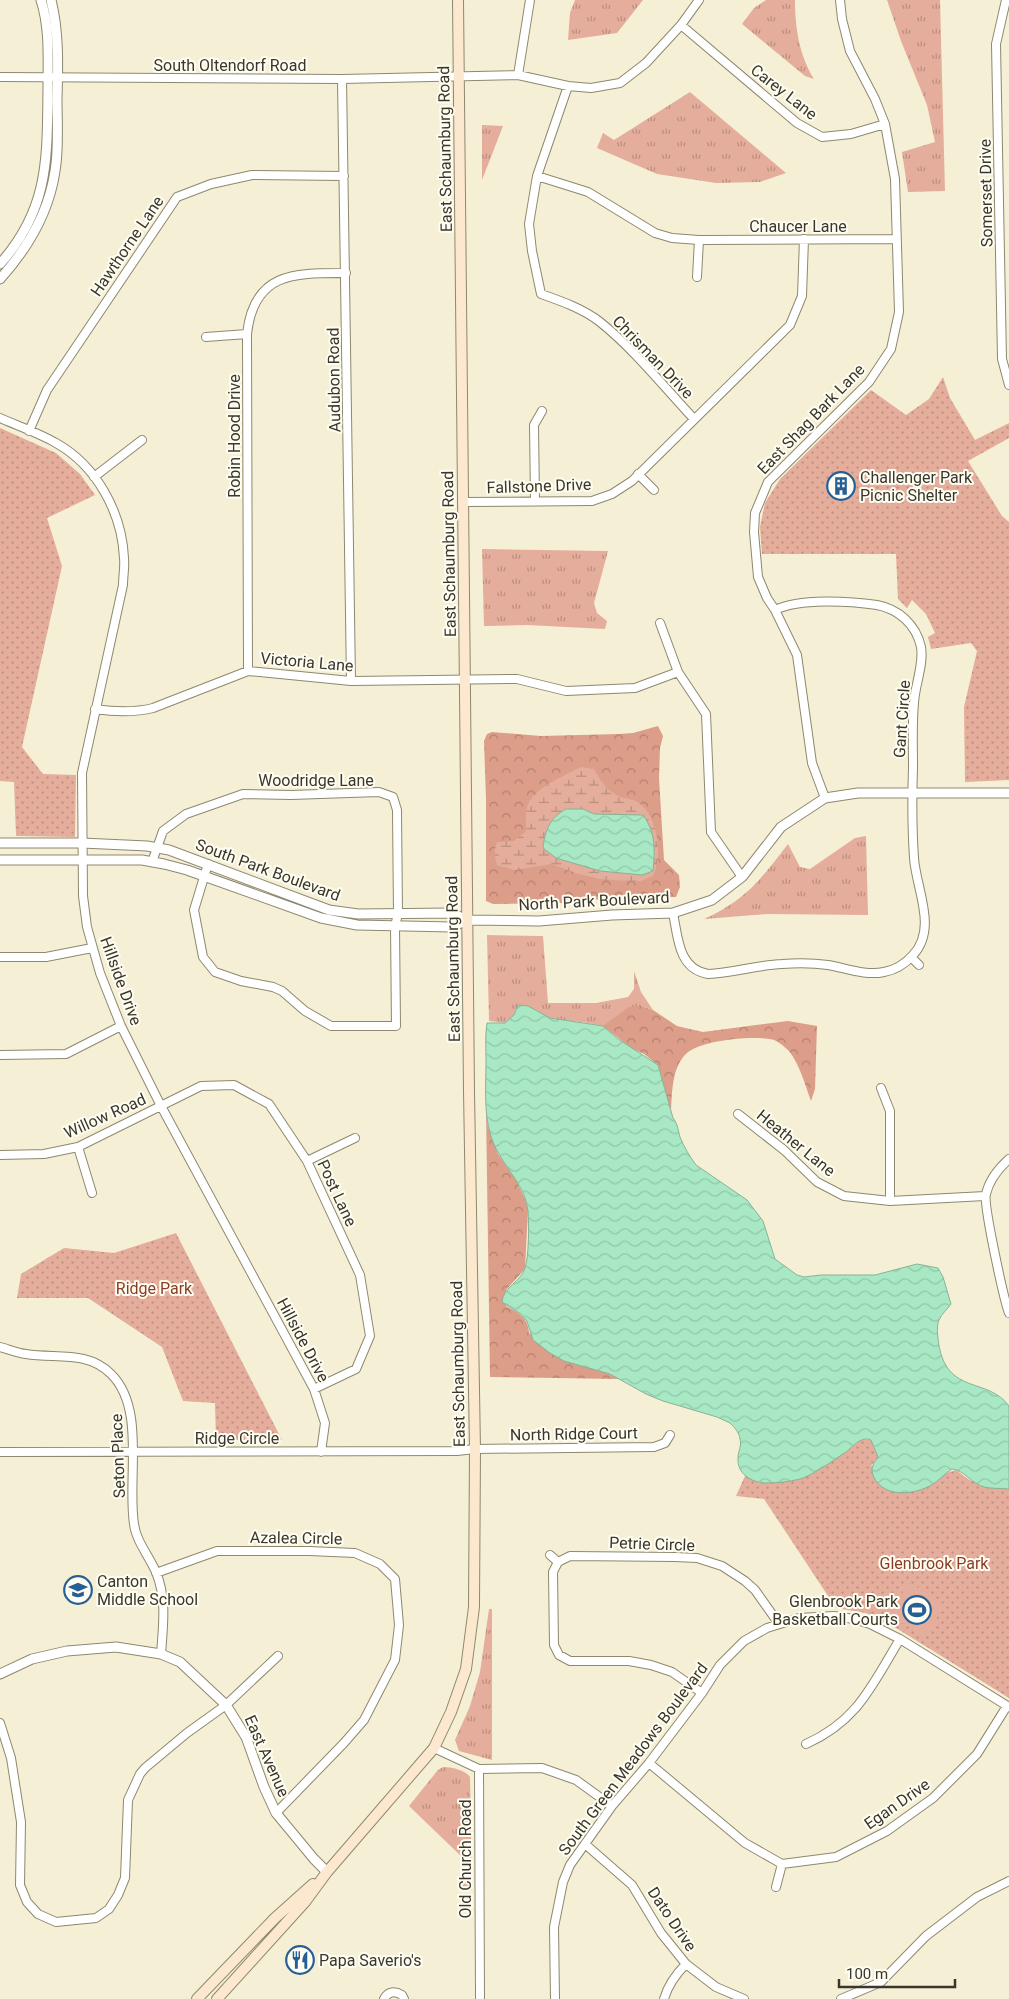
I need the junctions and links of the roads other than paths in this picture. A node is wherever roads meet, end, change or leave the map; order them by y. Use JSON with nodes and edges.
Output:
{"nodes":[{"id":1,"x":41,"y":0,"type":"edge"},
{"id":2,"x":51,"y":0,"type":"edge"},
{"id":3,"x":458,"y":0,"type":"edge"},
{"id":4,"x":530,"y":0,"type":"edge"},
{"id":5,"x":699,"y":0,"type":"edge"},
{"id":6,"x":840,"y":0,"type":"edge"},
{"id":7,"x":1006,"y":0,"type":"edge"},
{"id":8,"x":681,"y":25,"type":"junction"},
{"id":9,"x":518,"y":74,"type":"junction"},
{"id":10,"x":459,"y":76,"type":"junction"},
{"id":11,"x":0,"y":77,"type":"edge"},
{"id":12,"x":48,"y":78,"type":"junction"},
{"id":13,"x":58,"y":78,"type":"junction"},
{"id":14,"x":342,"y":78,"type":"junction"},
{"id":15,"x":568,"y":86,"type":"junction"},
{"id":16,"x":885,"y":124,"type":"junction"},
{"id":17,"x":999,"y":127,"type":"junction"},
{"id":18,"x":1009,"y":127,"type":"edge"},
{"id":19,"x":344,"y":176,"type":"junction"},
{"id":20,"x":537,"y":176,"type":"junction"},
{"id":21,"x":804,"y":239,"type":"junction"},
{"id":22,"x":896,"y":239,"type":"junction"},
{"id":23,"x":700,"y":240,"type":"junction"},
{"id":24,"x":0,"y":264,"type":"edge"},
{"id":25,"x":346,"y":273,"type":"junction"},
{"id":26,"x":697,"y":277,"type":"dead end"},
{"id":27,"x":0,"y":279,"type":"edge"},
{"id":28,"x":1005,"y":304,"type":"edge"},
{"id":29,"x":247,"y":334,"type":"junction"},
{"id":30,"x":206,"y":337,"type":"dead end"},
{"id":31,"x":1009,"y":385,"type":"edge"},
{"id":32,"x":542,"y":411,"type":"dead end"},
{"id":33,"x":0,"y":418,"type":"edge"},
{"id":34,"x":694,"y":419,"type":"junction"},
{"id":35,"x":30,"y":431,"type":"junction"},
{"id":36,"x":142,"y":440,"type":"dead end"},
{"id":37,"x":638,"y":474,"type":"junction"},
{"id":38,"x":94,"y":477,"type":"junction"},
{"id":39,"x":654,"y":490,"type":"dead end"},
{"id":40,"x":535,"y":501,"type":"junction"},
{"id":41,"x":463,"y":502,"type":"junction"},
{"id":42,"x":775,"y":610,"type":"junction"},
{"id":43,"x":660,"y":623,"type":"dead end"},
{"id":44,"x":248,"y":671,"type":"junction"},
{"id":45,"x":678,"y":672,"type":"junction"},
{"id":46,"x":465,"y":678,"type":"junction"},
{"id":47,"x":352,"y":681,"type":"junction"},
{"id":48,"x":95,"y":709,"type":"junction"},
{"id":49,"x":1009,"y":793,"type":"edge"},
{"id":50,"x":912,"y":794,"type":"junction"},
{"id":51,"x":825,"y":798,"type":"junction"},
{"id":52,"x":0,"y":843,"type":"edge"},
{"id":53,"x":82,"y":843,"type":"junction"},
{"id":54,"x":156,"y":847,"type":"junction"},
{"id":55,"x":0,"y":860,"type":"edge"},
{"id":56,"x":82,"y":860,"type":"junction"},
{"id":57,"x":152,"y":862,"type":"junction"},
{"id":58,"x":208,"y":864,"type":"junction"},
{"id":59,"x":204,"y":876,"type":"junction"},
{"id":60,"x":742,"y":877,"type":"junction"},
{"id":61,"x":673,"y":913,"type":"junction"},
{"id":62,"x":398,"y":914,"type":"junction"},
{"id":63,"x":468,"y":920,"type":"junction"},
{"id":64,"x":395,"y":926,"type":"junction"},
{"id":65,"x":92,"y":948,"type":"junction"},
{"id":66,"x":0,"y":957,"type":"edge"},
{"id":67,"x":911,"y":957,"type":"junction"},
{"id":68,"x":919,"y":965,"type":"dead end"},
{"id":69,"x":121,"y":1026,"type":"junction"},
{"id":70,"x":0,"y":1055,"type":"edge"},
{"id":71,"x":881,"y":1088,"type":"dead end"},
{"id":72,"x":161,"y":1106,"type":"junction"},
{"id":73,"x":738,"y":1114,"type":"dead end"},
{"id":74,"x":355,"y":1138,"type":"dead end"},
{"id":75,"x":78,"y":1147,"type":"junction"},
{"id":76,"x":0,"y":1155,"type":"edge"},
{"id":77,"x":1009,"y":1159,"type":"edge"},
{"id":78,"x":307,"y":1161,"type":"junction"},
{"id":79,"x":92,"y":1193,"type":"dead end"},
{"id":80,"x":985,"y":1196,"type":"junction"},
{"id":81,"x":890,"y":1201,"type":"junction"},
{"id":82,"x":1009,"y":1275,"type":"edge"},
{"id":83,"x":999,"y":1276,"type":"junction"},
{"id":84,"x":1009,"y":1313,"type":"edge"},
{"id":85,"x":0,"y":1347,"type":"edge"},
{"id":86,"x":314,"y":1389,"type":"junction"},
{"id":87,"x":670,"y":1436,"type":"dead end"},
{"id":88,"x":475,"y":1449,"type":"junction"},
{"id":89,"x":132,"y":1451,"type":"junction"},
{"id":90,"x":0,"y":1452,"type":"edge"},
{"id":91,"x":321,"y":1452,"type":"junction"},
{"id":92,"x":550,"y":1554,"type":"dead end"},
{"id":93,"x":558,"y":1562,"type":"junction"},
{"id":94,"x":156,"y":1572,"type":"junction"},
{"id":95,"x":778,"y":1624,"type":"junction"},
{"id":96,"x":900,"y":1639,"type":"junction"},
{"id":97,"x":162,"y":1654,"type":"junction"},
{"id":98,"x":559,"y":1655,"type":"junction"},
{"id":99,"x":278,"y":1656,"type":"dead end"},
{"id":100,"x":552,"y":1662,"type":"dead end"},
{"id":101,"x":0,"y":1674,"type":"edge"},
{"id":102,"x":702,"y":1693,"type":"junction"},
{"id":103,"x":226,"y":1705,"type":"junction"},
{"id":104,"x":1008,"y":1707,"type":"edge"},
{"id":105,"x":0,"y":1723,"type":"edge"},
{"id":106,"x":806,"y":1744,"type":"dead end"},
{"id":107,"x":434,"y":1748,"type":"junction"},
{"id":108,"x":649,"y":1763,"type":"junction"},
{"id":109,"x":479,"y":1769,"type":"junction"},
{"id":110,"x":612,"y":1806,"type":"junction"},
{"id":111,"x":276,"y":1813,"type":"junction"},
{"id":112,"x":585,"y":1844,"type":"junction"},
{"id":113,"x":782,"y":1864,"type":"junction"},
{"id":114,"x":327,"y":1872,"type":"junction"},
{"id":115,"x":1009,"y":1881,"type":"edge"},
{"id":116,"x":776,"y":1887,"type":"dead end"},
{"id":117,"x":686,"y":1964,"type":"junction"},
{"id":118,"x":197,"y":1999,"type":"edge"},
{"id":119,"x":217,"y":1999,"type":"edge"},
{"id":120,"x":384,"y":1999,"type":"edge"},
{"id":121,"x":404,"y":1999,"type":"edge"},
{"id":122,"x":480,"y":1999,"type":"edge"},
{"id":123,"x":556,"y":1999,"type":"edge"},
{"id":124,"x":664,"y":1999,"type":"edge"},
{"id":125,"x":744,"y":1999,"type":"edge"},
{"id":126,"x":841,"y":1999,"type":"edge"}],
"edges":[{"from":1,"to":12,"type":"street"},
{"from":2,"to":13,"type":"street"},
{"from":3,"to":10,"type":"main road","name":"East Schaumburg Road"},
{"from":4,"to":9,"type":"street"},
{"from":5,"to":8,"type":"street","name":"South Oltendorf Road"},
{"from":6,"to":16,"type":"street","name":"East Shag Bark Lane"},
{"from":7,"to":17,"type":"street","name":"Somerset Drive"},
{"from":8,"to":15,"type":"street","name":"South Oltendorf Road"},
{"from":8,"to":16,"type":"street","name":"Carey Lane"},
{"from":9,"to":10,"type":"street","name":"South Oltendorf Road"},
{"from":9,"to":15,"type":"street","name":"South Oltendorf Road"},
{"from":10,"to":14,"type":"street","name":"South Oltendorf Road"},
{"from":10,"to":41,"type":"main road","name":"East Schaumburg Road"},
{"from":11,"to":12,"type":"street","name":"South Oltendorf Road"},
{"from":12,"to":13,"type":"street","name":"South Oltendorf Road"},
{"from":12,"to":24,"type":"street"},
{"from":13,"to":14,"type":"street","name":"South Oltendorf Road"},
{"from":13,"to":27,"type":"street"},
{"from":14,"to":19,"type":"street","name":"Audubon Road"},
{"from":15,"to":20,"type":"street","name":"Chrisman Drive"},
{"from":16,"to":22,"type":"street","name":"East Shag Bark Lane"},
{"from":17,"to":18,"type":"street"},
{"from":17,"to":28,"type":"street","name":"Somerset Drive"},
{"from":19,"to":25,"type":"street","name":"Audubon Road"},
{"from":19,"to":35,"type":"street","name":"Hawthorne Lane"},
{"from":20,"to":23,"type":"street","name":"Chaucer Lane"},
{"from":20,"to":34,"type":"street","name":"Chrisman Drive"},
{"from":21,"to":22,"type":"street","name":"Chaucer Lane"},
{"from":21,"to":23,"type":"street","name":"Chaucer Lane"},
{"from":21,"to":34,"type":"street","name":"Fallstone Drive"},
{"from":22,"to":42,"type":"street","name":"East Shag Bark Lane"},
{"from":23,"to":26,"type":"street"},
{"from":25,"to":29,"type":"street","name":"Robin Hood Drive"},
{"from":25,"to":47,"type":"street","name":"Audubon Road"},
{"from":28,"to":31,"type":"street","name":"Somerset Drive"},
{"from":29,"to":30,"type":"street"},
{"from":29,"to":44,"type":"street","name":"Robin Hood Drive"},
{"from":32,"to":40,"type":"street"},
{"from":33,"to":35,"type":"street","name":"Hillside Drive"},
{"from":34,"to":37,"type":"street","name":"Fallstone Drive"},
{"from":35,"to":38,"type":"street","name":"Hillside Drive"},
{"from":36,"to":38,"type":"street"},
{"from":37,"to":39,"type":"street"},
{"from":37,"to":40,"type":"street","name":"Fallstone Drive"},
{"from":38,"to":48,"type":"street","name":"Hillside Drive"},
{"from":40,"to":41,"type":"street","name":"Fallstone Drive"},
{"from":41,"to":46,"type":"main road","name":"East Schaumburg Road"},
{"from":42,"to":50,"type":"street","name":"Gant Circle"},
{"from":42,"to":51,"type":"street","name":"East Shag Bark Lane"},
{"from":43,"to":45,"type":"street"},
{"from":44,"to":47,"type":"street","name":"Victoria Lane"},
{"from":44,"to":48,"type":"street","name":"Victoria Lane"},
{"from":45,"to":46,"type":"street","name":"Victoria Lane"},
{"from":45,"to":60,"type":"street"},
{"from":46,"to":47,"type":"street","name":"Victoria Lane"},
{"from":46,"to":63,"type":"main road","name":"East Schaumburg Road"},
{"from":48,"to":53,"type":"street","name":"Hillside Drive"},
{"from":49,"to":50,"type":"street","name":"North Park Boulevard"},
{"from":50,"to":51,"type":"street","name":"North Park Boulevard"},
{"from":50,"to":67,"type":"street","name":"Gant Circle"},
{"from":51,"to":60,"type":"street","name":"North Park Boulevard"},
{"from":52,"to":53,"type":"street","name":"South Park Boulevard"},
{"from":53,"to":54,"type":"street","name":"South Park Boulevard"},
{"from":53,"to":56,"type":"street","name":"Hillside Drive"},
{"from":54,"to":57,"type":"street","name":"Woodridge Lane"},
{"from":54,"to":58,"type":"street","name":"South Park Boulevard"},
{"from":54,"to":62,"type":"street","name":"Woodridge Lane"},
{"from":55,"to":56,"type":"street","name":"South Park Boulevard"},
{"from":56,"to":57,"type":"street","name":"South Park Boulevard"},
{"from":56,"to":65,"type":"street","name":"Hillside Drive"},
{"from":57,"to":59,"type":"street","name":"South Park Boulevard"},
{"from":58,"to":59,"type":"street"},
{"from":58,"to":62,"type":"street","name":"South Park Boulevard"},
{"from":59,"to":64,"type":"street","name":"South Park Boulevard"},
{"from":59,"to":64,"type":"street","name":"Woodridge Lane"},
{"from":60,"to":61,"type":"street","name":"North Park Boulevard"},
{"from":61,"to":63,"type":"street","name":"North Park Boulevard"},
{"from":61,"to":67,"type":"street","name":"Gant Circle"},
{"from":62,"to":63,"type":"street","name":"South Park Boulevard"},
{"from":62,"to":64,"type":"street","name":"Woodridge Lane"},
{"from":63,"to":64,"type":"street","name":"South Park Boulevard"},
{"from":63,"to":88,"type":"main road","name":"East Schaumburg Road"},
{"from":65,"to":66,"type":"street"},
{"from":65,"to":69,"type":"street","name":"Hillside Drive"},
{"from":67,"to":68,"type":"street"},
{"from":69,"to":70,"type":"street"},
{"from":69,"to":72,"type":"street","name":"Hillside Drive"},
{"from":71,"to":81,"type":"street"},
{"from":72,"to":75,"type":"street","name":"Willow Road"},
{"from":72,"to":78,"type":"street","name":"Post Lane"},
{"from":72,"to":86,"type":"street","name":"Hillside Drive"},
{"from":73,"to":81,"type":"street","name":"Heather Lane"},
{"from":74,"to":78,"type":"street"},
{"from":75,"to":76,"type":"street","name":"Willow Road"},
{"from":75,"to":79,"type":"street"},
{"from":77,"to":80,"type":"street"},
{"from":78,"to":86,"type":"street","name":"Post Lane"},
{"from":80,"to":81,"type":"street","name":"Heather Lane"},
{"from":80,"to":83,"type":"street"},
{"from":82,"to":83,"type":"street"},
{"from":83,"to":84,"type":"street"},
{"from":85,"to":89,"type":"street","name":"Seton Place"},
{"from":86,"to":91,"type":"street","name":"Hillside Drive"},
{"from":87,"to":88,"type":"street","name":"North Ridge Court"},
{"from":88,"to":91,"type":"street","name":"Ridge Circle"},
{"from":88,"to":107,"type":"main road","name":"East Schaumburg Road"},
{"from":89,"to":90,"type":"street","name":"Ridge Circle"},
{"from":89,"to":91,"type":"street","name":"Ridge Circle"},
{"from":89,"to":94,"type":"street","name":"Seton Place"},
{"from":92,"to":93,"type":"street"},
{"from":93,"to":95,"type":"street","name":"Petrie Circle"},
{"from":93,"to":98,"type":"street"},
{"from":94,"to":97,"type":"street","name":"Seton Place"},
{"from":94,"to":111,"type":"street","name":"Azalea Circle"},
{"from":95,"to":96,"type":"street","name":"South Green Meadows Boulevard"},
{"from":95,"to":102,"type":"street","name":"South Green Meadows Boulevard"},
{"from":96,"to":104,"type":"street","name":"South Green Meadows Boulevard"},
{"from":96,"to":106,"type":"street"},
{"from":97,"to":101,"type":"street","name":"East Avenue"},
{"from":97,"to":103,"type":"street","name":"East Avenue"},
{"from":98,"to":100,"type":"street"},
{"from":98,"to":102,"type":"street"},
{"from":99,"to":103,"type":"street"},
{"from":102,"to":108,"type":"street","name":"South Green Meadows Boulevard"},
{"from":103,"to":105,"type":"street"},
{"from":103,"to":111,"type":"street","name":"East Avenue"},
{"from":104,"to":113,"type":"street","name":"Egan Drive"},
{"from":107,"to":109,"type":"street"},
{"from":107,"to":114,"type":"main road","name":"East Schaumburg Road"},
{"from":108,"to":110,"type":"street","name":"South Green Meadows Boulevard"},
{"from":108,"to":113,"type":"street"},
{"from":109,"to":110,"type":"street"},
{"from":109,"to":122,"type":"street","name":"Old Church Road"},
{"from":110,"to":112,"type":"street","name":"South Green Meadows Boulevard"},
{"from":111,"to":114,"type":"street","name":"East Avenue"},
{"from":112,"to":117,"type":"street","name":"Dato Drive"},
{"from":112,"to":123,"type":"street","name":"South Green Meadows Boulevard"},
{"from":113,"to":116,"type":"street"},
{"from":114,"to":118,"type":"main road"},
{"from":114,"to":119,"type":"main road"},
{"from":115,"to":126,"type":"street"},
{"from":117,"to":124,"type":"street"},
{"from":117,"to":125,"type":"street","name":"Dato Drive"},
{"from":120,"to":121,"type":"street"}]}
